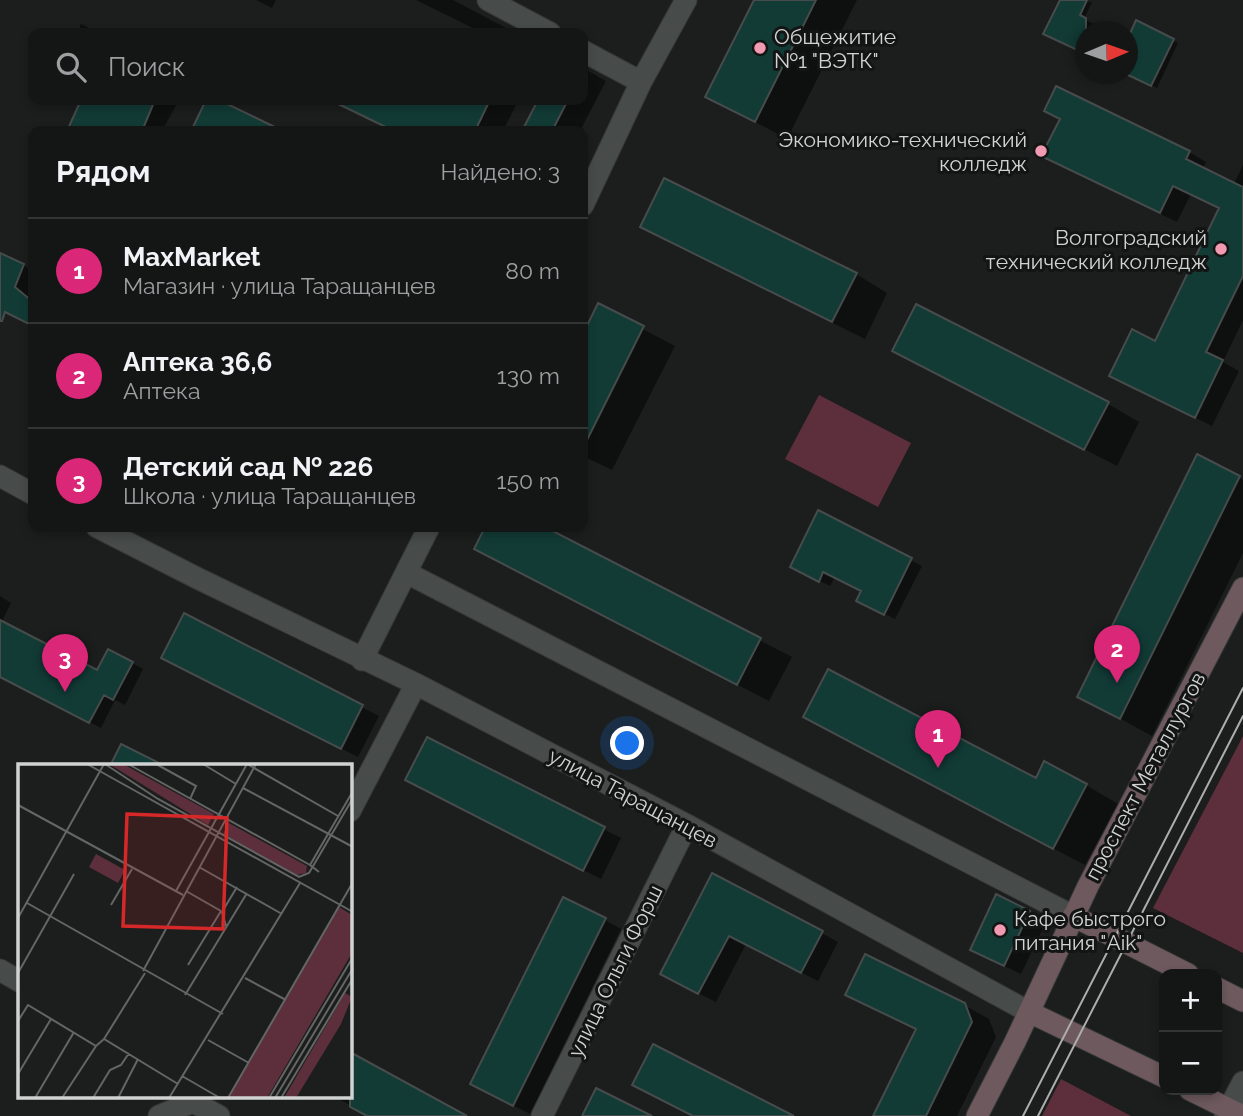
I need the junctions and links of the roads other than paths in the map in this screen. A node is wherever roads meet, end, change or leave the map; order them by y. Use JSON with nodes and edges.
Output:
{"nodes":[{"id":1,"x":488,"y":0,"type":"edge"},
{"id":2,"x":686,"y":0,"type":"edge"},
{"id":3,"x":541,"y":28,"type":"edge"},
{"id":4,"x":588,"y":54,"type":"edge"},
{"id":5,"x":641,"y":82,"type":"junction"},
{"id":6,"x":588,"y":194,"type":"edge"},
{"id":7,"x":0,"y":477,"type":"edge"},
{"id":8,"x":28,"y":491,"type":"edge"},
{"id":9,"x":107,"y":532,"type":"edge"},
{"id":10,"x":427,"y":532,"type":"edge"},
{"id":11,"x":407,"y":573,"type":"junction"},
{"id":12,"x":1243,"y":588,"type":"edge"},
{"id":13,"x":362,"y":660,"type":"junction"},
{"id":14,"x":416,"y":684,"type":"junction"},
{"id":15,"x":352,"y":807,"type":"edge"},
{"id":16,"x":687,"y":825,"type":"junction"},
{"id":17,"x":1073,"y":916,"type":"junction"},
{"id":18,"x":1178,"y":969,"type":"edge"},
{"id":19,"x":0,"y":970,"type":"edge"},
{"id":20,"x":18,"y":980,"type":"edge"},
{"id":21,"x":1222,"y":991,"type":"edge"},
{"id":22,"x":1243,"y":1001,"type":"edge"},
{"id":23,"x":1030,"y":1012,"type":"junction"},
{"id":24,"x":1159,"y":1075,"type":"edge"},
{"id":25,"x":1243,"y":1082,"type":"edge"},
{"id":26,"x":1199,"y":1095,"type":"edge"},
{"id":27,"x":196,"y":1100,"type":"edge"},
{"id":28,"x":1232,"y":1113,"type":"edge"},
{"id":29,"x":159,"y":1116,"type":"edge"},
{"id":30,"x":219,"y":1116,"type":"edge"},
{"id":31,"x":542,"y":1116,"type":"edge"},
{"id":32,"x":977,"y":1116,"type":"edge"}],
"edges":[{"from":1,"to":3,"type":"street"},
{"from":2,"to":5,"type":"street"},
{"from":4,"to":5,"type":"street"},
{"from":5,"to":6,"type":"street"},
{"from":7,"to":8,"type":"street"},
{"from":9,"to":13,"type":"street","name":"улица Таращанцев"},
{"from":10,"to":11,"type":"street"},
{"from":11,"to":13,"type":"street"},
{"from":11,"to":17,"type":"street"},
{"from":12,"to":17,"type":"main road","name":"проспект Металлургов"},
{"from":13,"to":14,"type":"street","name":"улица Таращанцев"},
{"from":14,"to":15,"type":"street"},
{"from":14,"to":16,"type":"street","name":"улица Таращанцев"},
{"from":16,"to":23,"type":"street","name":"улица Таращанцев"},
{"from":16,"to":31,"type":"street","name":"улица Ольги Форш"},
{"from":17,"to":18,"type":"main road"},
{"from":17,"to":23,"type":"main road","name":"проспект Металлургов"},
{"from":19,"to":20,"type":"street"},
{"from":21,"to":22,"type":"main road"},
{"from":23,"to":24,"type":"main road","name":"улица Таращанцев"},
{"from":23,"to":32,"type":"main road","name":"проспект Металлургов"},
{"from":25,"to":28,"type":"street"},
{"from":26,"to":28,"type":"main road"},
{"from":27,"to":29,"type":"street"},
{"from":27,"to":30,"type":"street"}]}
